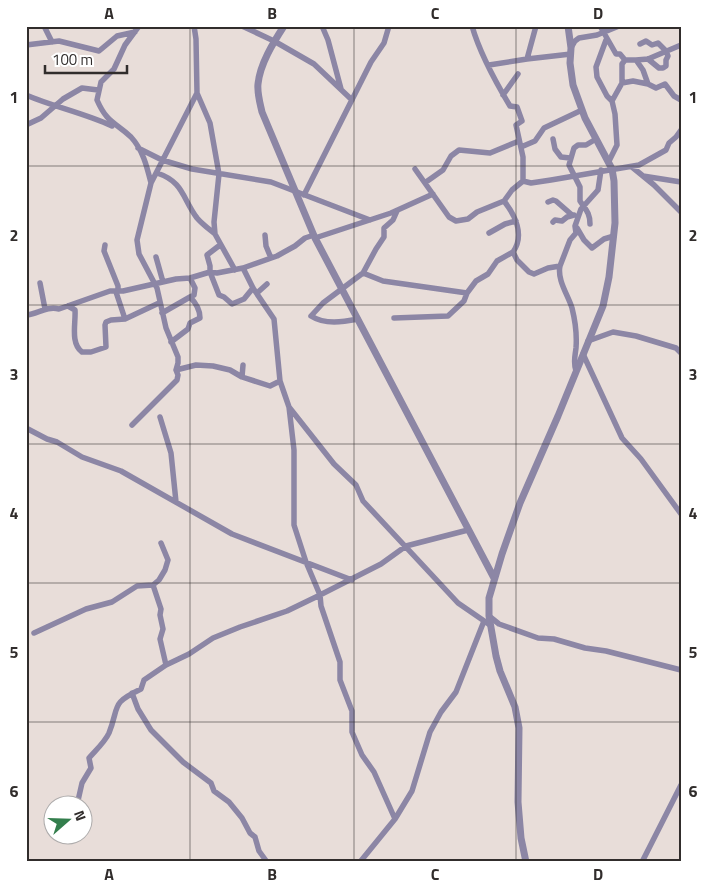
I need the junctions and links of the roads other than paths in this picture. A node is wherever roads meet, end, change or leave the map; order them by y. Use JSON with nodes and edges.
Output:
{"nodes":[{"id":1,"x":44,"y":26,"type":"edge"},
{"id":2,"x":140,"y":26,"type":"edge"},
{"id":3,"x":194,"y":26,"type":"edge"},
{"id":4,"x":242,"y":26,"type":"edge"},
{"id":5,"x":284,"y":26,"type":"edge"},
{"id":6,"x":322,"y":26,"type":"edge"},
{"id":7,"x":389,"y":26,"type":"edge"},
{"id":8,"x":472,"y":26,"type":"edge"},
{"id":9,"x":536,"y":26,"type":"edge"},
{"id":10,"x":568,"y":26,"type":"edge"},
{"id":11,"x":600,"y":26,"type":"edge"},
{"id":12,"x":619,"y":26,"type":"edge"},
{"id":13,"x":135,"y":32,"type":"junction"},
{"id":14,"x":603,"y":33,"type":"junction"},
{"id":15,"x":606,"y":40,"type":"junction"},
{"id":16,"x":274,"y":41,"type":"junction"},
{"id":17,"x":52,"y":42,"type":"junction"},
{"id":18,"x":640,"y":44,"type":"dead end"},
{"id":19,"x":26,"y":45,"type":"edge"},
{"id":20,"x":681,"y":45,"type":"edge"},
{"id":21,"x":571,"y":51,"type":"junction"},
{"id":22,"x":666,"y":51,"type":"junction"},
{"id":23,"x":527,"y":59,"type":"junction"},
{"id":24,"x":648,"y":59,"type":"junction"},
{"id":25,"x":625,"y":60,"type":"junction"},
{"id":26,"x":636,"y":60,"type":"junction"},
{"id":27,"x":489,"y":65,"type":"junction"},
{"id":28,"x":518,"y":74,"type":"dead end"},
{"id":29,"x":622,"y":83,"type":"junction"},
{"id":30,"x":648,"y":84,"type":"junction"},
{"id":31,"x":341,"y":89,"type":"junction"},
{"id":32,"x":98,"y":90,"type":"junction"},
{"id":33,"x":197,"y":93,"type":"junction"},
{"id":34,"x":26,"y":95,"type":"edge"},
{"id":35,"x":503,"y":95,"type":"junction"},
{"id":36,"x":352,"y":100,"type":"junction"},
{"id":37,"x":681,"y":100,"type":"edge"},
{"id":38,"x":612,"y":101,"type":"junction"},
{"id":39,"x":55,"y":106,"type":"junction"},
{"id":40,"x":582,"y":110,"type":"junction"},
{"id":41,"x":26,"y":124,"type":"edge"},
{"id":42,"x":681,"y":130,"type":"edge"},
{"id":43,"x":123,"y":131,"type":"junction"},
{"id":44,"x":553,"y":139,"type":"dead end"},
{"id":45,"x":596,"y":139,"type":"junction"},
{"id":46,"x":520,"y":144,"type":"junction"},
{"id":47,"x":138,"y":148,"type":"junction"},
{"id":48,"x":570,"y":158,"type":"junction"},
{"id":49,"x":162,"y":160,"type":"junction"},
{"id":50,"x":609,"y":161,"type":"junction"},
{"id":51,"x":632,"y":167,"type":"junction"},
{"id":52,"x":415,"y":169,"type":"dead end"},
{"id":53,"x":612,"y":169,"type":"junction"},
{"id":54,"x":601,"y":170,"type":"junction"},
{"id":55,"x":157,"y":173,"type":"junction"},
{"id":56,"x":219,"y":174,"type":"junction"},
{"id":57,"x":574,"y":176,"type":"junction"},
{"id":58,"x":643,"y":176,"type":"junction"},
{"id":59,"x":523,"y":181,"type":"junction"},
{"id":60,"x":426,"y":182,"type":"junction"},
{"id":61,"x":681,"y":182,"type":"edge"},
{"id":62,"x":152,"y":183,"type":"junction"},
{"id":63,"x":296,"y":192,"type":"junction"},
{"id":64,"x":433,"y":194,"type":"junction"},
{"id":65,"x":304,"y":195,"type":"junction"},
{"id":66,"x":504,"y":200,"type":"junction"},
{"id":67,"x":548,"y":202,"type":"dead end"},
{"id":68,"x":584,"y":207,"type":"junction"},
{"id":69,"x":397,"y":211,"type":"junction"},
{"id":70,"x":681,"y":212,"type":"edge"},
{"id":71,"x":575,"y":215,"type":"junction"},
{"id":72,"x":370,"y":220,"type":"junction"},
{"id":73,"x":516,"y":221,"type":"junction"},
{"id":74,"x":553,"y":222,"type":"dead end"},
{"id":75,"x":590,"y":224,"type":"dead end"},
{"id":76,"x":575,"y":226,"type":"junction"},
{"id":77,"x":489,"y":233,"type":"dead end"},
{"id":78,"x":215,"y":234,"type":"junction"},
{"id":79,"x":265,"y":235,"type":"dead end"},
{"id":80,"x":614,"y":236,"type":"junction"},
{"id":81,"x":315,"y":237,"type":"junction"},
{"id":82,"x":105,"y":245,"type":"dead end"},
{"id":83,"x":220,"y":245,"type":"junction"},
{"id":84,"x":513,"y":252,"type":"junction"},
{"id":85,"x":156,"y":257,"type":"dead end"},
{"id":86,"x":271,"y":258,"type":"junction"},
{"id":87,"x":560,"y":266,"type":"junction"},
{"id":88,"x":243,"y":268,"type":"junction"},
{"id":89,"x":235,"y":270,"type":"junction"},
{"id":90,"x":210,"y":272,"type":"junction"},
{"id":91,"x":363,"y":273,"type":"junction"},
{"id":92,"x":190,"y":278,"type":"junction"},
{"id":93,"x":163,"y":282,"type":"junction"},
{"id":94,"x":40,"y":283,"type":"dead end"},
{"id":95,"x":155,"y":284,"type":"junction"},
{"id":96,"x":267,"y":284,"type":"dead end"},
{"id":97,"x":342,"y":288,"type":"junction"},
{"id":98,"x":117,"y":291,"type":"junction"},
{"id":99,"x":255,"y":291,"type":"junction"},
{"id":100,"x":467,"y":292,"type":"junction"},
{"id":101,"x":190,"y":297,"type":"junction"},
{"id":102,"x":160,"y":303,"type":"junction"},
{"id":103,"x":68,"y":306,"type":"junction"},
{"id":104,"x":46,"y":309,"type":"junction"},
{"id":105,"x":162,"y":313,"type":"junction"},
{"id":106,"x":26,"y":316,"type":"edge"},
{"id":107,"x":394,"y":318,"type":"dead end"},
{"id":108,"x":125,"y":319,"type":"junction"},
{"id":109,"x":358,"y":320,"type":"junction"},
{"id":110,"x":588,"y":340,"type":"junction"},
{"id":111,"x":171,"y":342,"type":"junction"},
{"id":112,"x":681,"y":353,"type":"edge"},
{"id":113,"x":583,"y":354,"type":"junction"},
{"id":114,"x":243,"y":365,"type":"dead end"},
{"id":115,"x":176,"y":370,"type":"junction"},
{"id":116,"x":576,"y":371,"type":"junction"},
{"id":117,"x":242,"y":377,"type":"junction"},
{"id":118,"x":280,"y":381,"type":"junction"},
{"id":119,"x":288,"y":407,"type":"junction"},
{"id":120,"x":160,"y":417,"type":"dead end"},
{"id":121,"x":132,"y":424,"type":"dead end"},
{"id":122,"x":26,"y":428,"type":"edge"},
{"id":123,"x":176,"y":502,"type":"junction"},
{"id":124,"x":681,"y":514,"type":"edge"},
{"id":125,"x":468,"y":530,"type":"junction"},
{"id":126,"x":161,"y":543,"type":"dead end"},
{"id":127,"x":406,"y":546,"type":"junction"},
{"id":128,"x":306,"y":562,"type":"junction"},
{"id":129,"x":494,"y":578,"type":"junction"},
{"id":130,"x":352,"y":580,"type":"junction"},
{"id":131,"x":153,"y":584,"type":"junction"},
{"id":132,"x":320,"y":595,"type":"junction"},
{"id":133,"x":488,"y":621,"type":"junction"},
{"id":134,"x":34,"y":633,"type":"dead end"},
{"id":135,"x":166,"y":665,"type":"junction"},
{"id":136,"x":681,"y":670,"type":"edge"},
{"id":137,"x":132,"y":693,"type":"junction"},
{"id":138,"x":681,"y":785,"type":"edge"},
{"id":139,"x":79,"y":796,"type":"edge"},
{"id":140,"x":395,"y":819,"type":"junction"},
{"id":141,"x":267,"y":862,"type":"edge"},
{"id":142,"x":360,"y":862,"type":"edge"},
{"id":143,"x":526,"y":862,"type":"edge"},
{"id":144,"x":642,"y":862,"type":"edge"}],
"edges":[{"from":1,"to":17,"type":"street"},
{"from":2,"to":13,"type":"street"},
{"from":3,"to":33,"type":"street"},
{"from":4,"to":16,"type":"street"},
{"from":5,"to":16,"type":"street"},
{"from":6,"to":31,"type":"street"},
{"from":7,"to":36,"type":"street"},
{"from":8,"to":27,"type":"street"},
{"from":9,"to":23,"type":"street"},
{"from":10,"to":21,"type":"street"},
{"from":11,"to":14,"type":"street"},
{"from":12,"to":14,"type":"street"},
{"from":13,"to":17,"type":"street"},
{"from":13,"to":32,"type":"street"},
{"from":14,"to":15,"type":"street"},
{"from":14,"to":21,"type":"street"},
{"from":15,"to":25,"type":"street"},
{"from":15,"to":38,"type":"street"},
{"from":16,"to":31,"type":"street"},
{"from":16,"to":63,"type":"street"},
{"from":17,"to":19,"type":"street"},
{"from":18,"to":22,"type":"street"},
{"from":20,"to":22,"type":"street"},
{"from":21,"to":23,"type":"street"},
{"from":21,"to":40,"type":"street"},
{"from":22,"to":24,"type":"street"},
{"from":22,"to":24,"type":"street"},
{"from":23,"to":27,"type":"street"},
{"from":24,"to":26,"type":"street"},
{"from":25,"to":26,"type":"street"},
{"from":25,"to":29,"type":"street"},
{"from":26,"to":30,"type":"street"},
{"from":27,"to":35,"type":"street"},
{"from":28,"to":35,"type":"street"},
{"from":29,"to":30,"type":"street"},
{"from":29,"to":38,"type":"street"},
{"from":30,"to":37,"type":"street"},
{"from":31,"to":36,"type":"street"},
{"from":32,"to":39,"type":"street"},
{"from":32,"to":43,"type":"street"},
{"from":33,"to":49,"type":"street"},
{"from":33,"to":56,"type":"street"},
{"from":34,"to":39,"type":"street"},
{"from":35,"to":46,"type":"street"},
{"from":36,"to":65,"type":"street"},
{"from":38,"to":50,"type":"street"},
{"from":39,"to":41,"type":"street"},
{"from":39,"to":43,"type":"street"},
{"from":40,"to":45,"type":"street"},
{"from":40,"to":46,"type":"street"},
{"from":42,"to":51,"type":"street"},
{"from":43,"to":47,"type":"street"},
{"from":44,"to":48,"type":"street"},
{"from":45,"to":48,"type":"street"},
{"from":45,"to":50,"type":"street"},
{"from":46,"to":59,"type":"street"},
{"from":46,"to":60,"type":"street"},
{"from":47,"to":49,"type":"street"},
{"from":47,"to":62,"type":"street"},
{"from":48,"to":57,"type":"street"},
{"from":49,"to":55,"type":"street"},
{"from":49,"to":56,"type":"street"},
{"from":50,"to":53,"type":"street"},
{"from":51,"to":53,"type":"street"},
{"from":51,"to":58,"type":"street"},
{"from":52,"to":60,"type":"street"},
{"from":53,"to":54,"type":"street"},
{"from":53,"to":80,"type":"street"},
{"from":54,"to":57,"type":"street"},
{"from":54,"to":68,"type":"street"},
{"from":55,"to":62,"type":"street"},
{"from":55,"to":78,"type":"street"},
{"from":56,"to":63,"type":"street"},
{"from":56,"to":78,"type":"street"},
{"from":57,"to":59,"type":"street"},
{"from":57,"to":68,"type":"street"},
{"from":58,"to":61,"type":"street"},
{"from":58,"to":70,"type":"street"},
{"from":59,"to":66,"type":"street"},
{"from":60,"to":64,"type":"street"},
{"from":62,"to":95,"type":"street"},
{"from":63,"to":65,"type":"street"},
{"from":63,"to":81,"type":"street"},
{"from":64,"to":66,"type":"street"},
{"from":64,"to":69,"type":"street"},
{"from":65,"to":72,"type":"street"},
{"from":66,"to":73,"type":"street"},
{"from":67,"to":71,"type":"street"},
{"from":68,"to":71,"type":"street"},
{"from":68,"to":75,"type":"street"},
{"from":69,"to":72,"type":"street"},
{"from":69,"to":91,"type":"street"},
{"from":71,"to":74,"type":"street"},
{"from":71,"to":76,"type":"street"},
{"from":72,"to":81,"type":"street"},
{"from":73,"to":77,"type":"street"},
{"from":73,"to":84,"type":"street"},
{"from":76,"to":80,"type":"street"},
{"from":76,"to":87,"type":"street"},
{"from":78,"to":83,"type":"street"},
{"from":79,"to":86,"type":"street"},
{"from":80,"to":110,"type":"street"},
{"from":81,"to":86,"type":"street"},
{"from":81,"to":97,"type":"street"},
{"from":82,"to":98,"type":"street"},
{"from":83,"to":89,"type":"street"},
{"from":83,"to":90,"type":"street"},
{"from":84,"to":87,"type":"street"},
{"from":84,"to":100,"type":"street"},
{"from":85,"to":93,"type":"street"},
{"from":86,"to":88,"type":"street"},
{"from":87,"to":116,"type":"street"},
{"from":88,"to":89,"type":"street"},
{"from":88,"to":99,"type":"street"},
{"from":89,"to":90,"type":"street"},
{"from":90,"to":92,"type":"street"},
{"from":90,"to":99,"type":"street"},
{"from":91,"to":97,"type":"street"},
{"from":91,"to":100,"type":"street"},
{"from":92,"to":93,"type":"street"},
{"from":92,"to":101,"type":"street"},
{"from":93,"to":95,"type":"street"},
{"from":94,"to":104,"type":"street"},
{"from":95,"to":98,"type":"street"},
{"from":95,"to":102,"type":"street"},
{"from":96,"to":99,"type":"street"},
{"from":97,"to":109,"type":"street"},
{"from":97,"to":109,"type":"street"},
{"from":98,"to":103,"type":"street"},
{"from":98,"to":108,"type":"street"},
{"from":99,"to":118,"type":"street"},
{"from":100,"to":107,"type":"street"},
{"from":101,"to":105,"type":"street"},
{"from":101,"to":111,"type":"street"},
{"from":102,"to":105,"type":"street"},
{"from":102,"to":108,"type":"street"},
{"from":103,"to":104,"type":"street"},
{"from":103,"to":108,"type":"street"},
{"from":104,"to":106,"type":"street"},
{"from":105,"to":111,"type":"street"},
{"from":109,"to":125,"type":"street"},
{"from":110,"to":112,"type":"street"},
{"from":110,"to":113,"type":"street"},
{"from":111,"to":115,"type":"street"},
{"from":113,"to":116,"type":"street"},
{"from":113,"to":124,"type":"street"},
{"from":114,"to":117,"type":"street"},
{"from":115,"to":117,"type":"street"},
{"from":115,"to":121,"type":"street"},
{"from":116,"to":129,"type":"street"},
{"from":117,"to":118,"type":"street"},
{"from":118,"to":119,"type":"street"},
{"from":119,"to":127,"type":"street"},
{"from":119,"to":128,"type":"street"},
{"from":120,"to":123,"type":"street"},
{"from":122,"to":123,"type":"street"},
{"from":123,"to":128,"type":"street"},
{"from":125,"to":127,"type":"street"},
{"from":125,"to":129,"type":"street"},
{"from":126,"to":131,"type":"street"},
{"from":127,"to":130,"type":"street"},
{"from":127,"to":133,"type":"street"},
{"from":128,"to":130,"type":"street"},
{"from":128,"to":132,"type":"street"},
{"from":129,"to":133,"type":"street"},
{"from":130,"to":132,"type":"street"},
{"from":131,"to":134,"type":"street"},
{"from":131,"to":135,"type":"street"},
{"from":132,"to":135,"type":"street"},
{"from":132,"to":140,"type":"street"},
{"from":133,"to":136,"type":"street"},
{"from":133,"to":140,"type":"street"},
{"from":133,"to":143,"type":"street"},
{"from":135,"to":137,"type":"street"},
{"from":137,"to":139,"type":"street"},
{"from":137,"to":141,"type":"street"},
{"from":138,"to":144,"type":"street"},
{"from":140,"to":142,"type":"street"}]}
